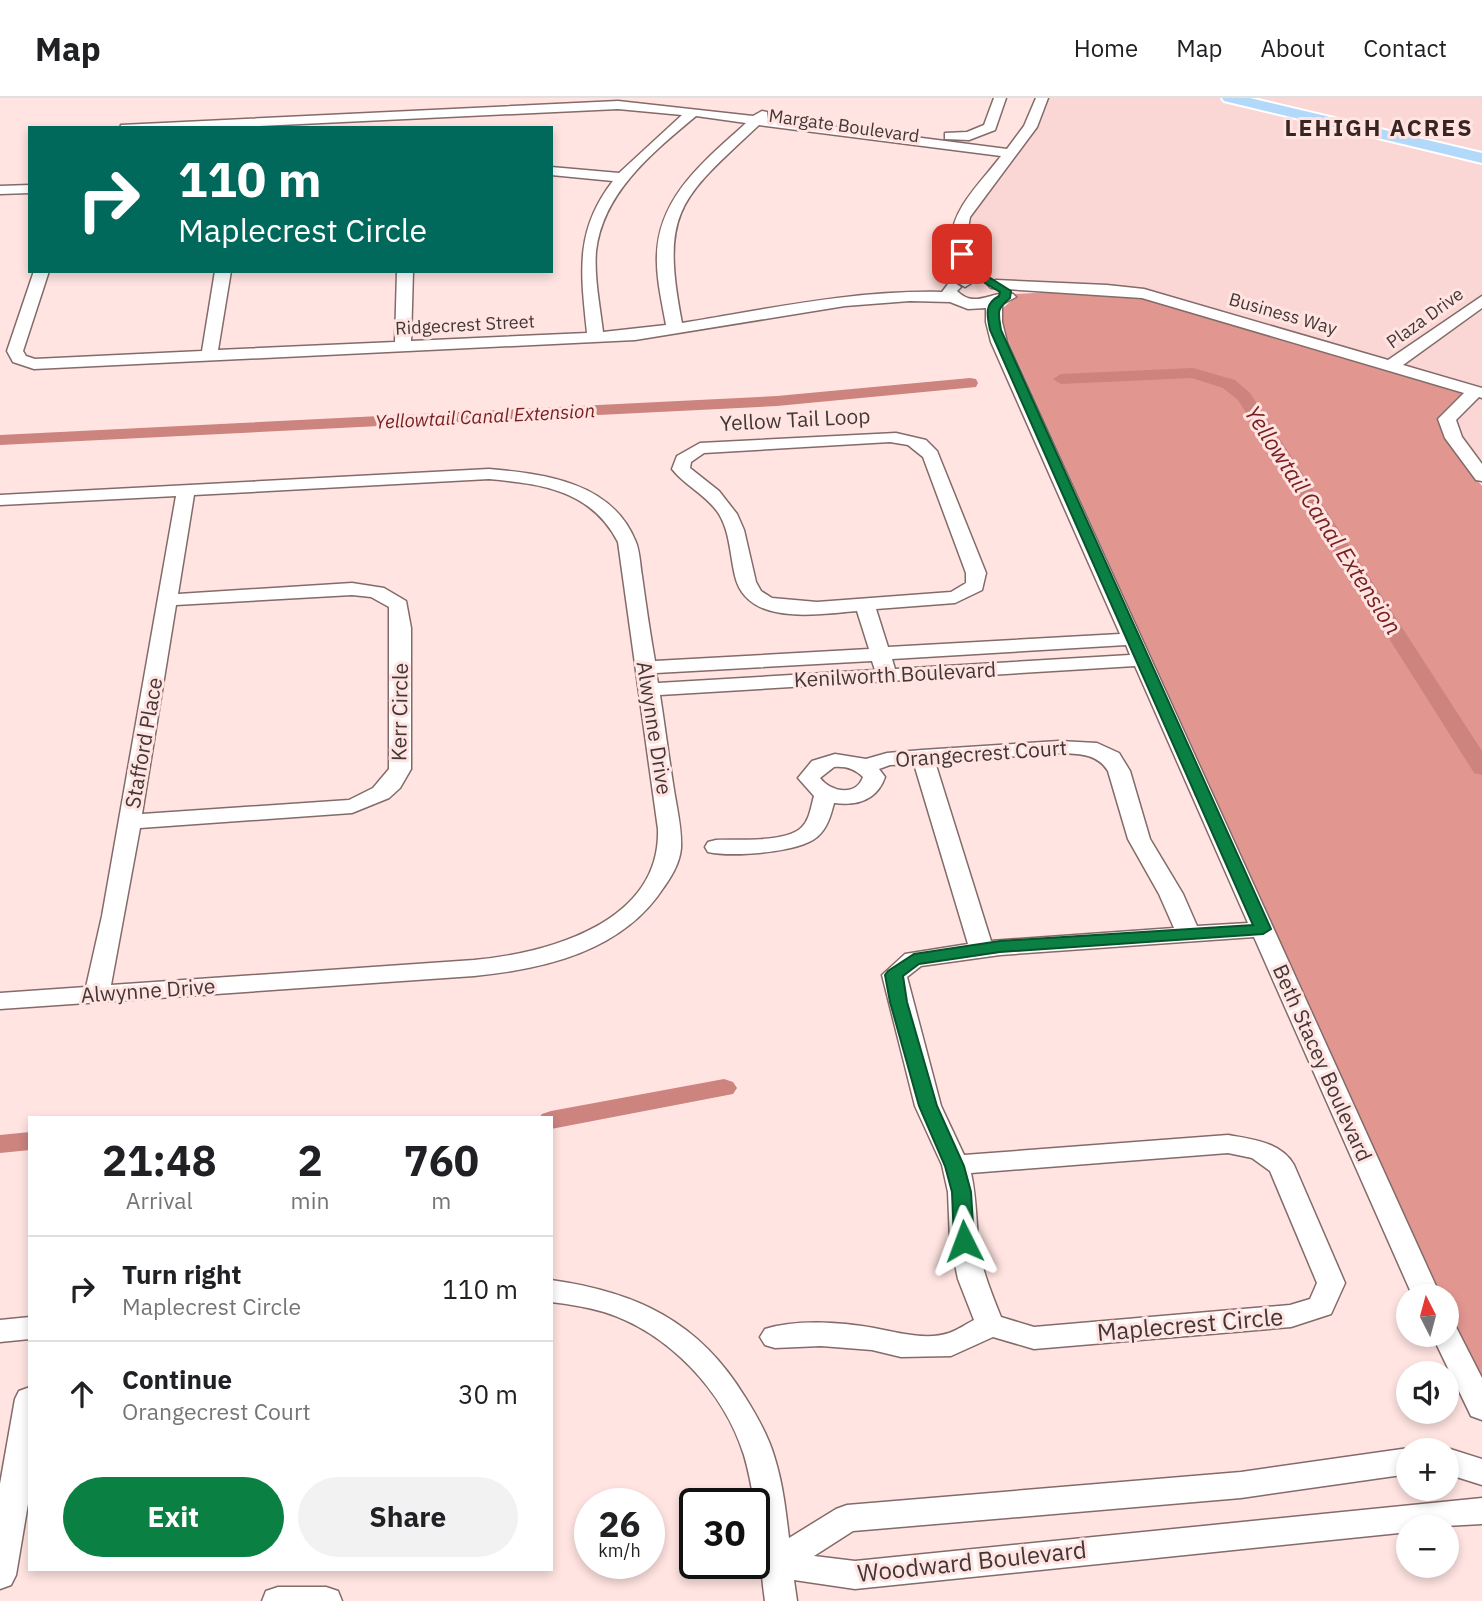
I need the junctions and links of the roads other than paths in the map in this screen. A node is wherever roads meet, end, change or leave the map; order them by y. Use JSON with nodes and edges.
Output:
{"nodes":[{"id":1,"x":701,"y":98,"type":"edge"},
{"id":2,"x":1000,"y":98,"type":"edge"},
{"id":3,"x":1042,"y":98,"type":"edge"},
{"id":4,"x":1230,"y":98,"type":"edge"},
{"id":5,"x":558,"y":109,"type":"junction"},
{"id":6,"x":694,"y":112,"type":"junction"},
{"id":7,"x":761,"y":117,"type":"junction"},
{"id":8,"x":681,"y":123,"type":"junction"},
{"id":9,"x":171,"y":126,"type":"edge"},
{"id":10,"x":746,"y":131,"type":"junction"},
{"id":11,"x":926,"y":138,"type":"junction"},
{"id":12,"x":1010,"y":153,"type":"junction"},
{"id":13,"x":1482,"y":158,"type":"edge"},
{"id":14,"x":1000,"y":166,"type":"junction"},
{"id":15,"x":553,"y":171,"type":"edge"},
{"id":16,"x":623,"y":178,"type":"junction"},
{"id":17,"x":28,"y":188,"type":"edge"},
{"id":18,"x":0,"y":190,"type":"edge"},
{"id":19,"x":28,"y":202,"type":"edge"},
{"id":20,"x":0,"y":203,"type":"edge"},
{"id":21,"x":965,"y":264,"type":"junction"},
{"id":22,"x":41,"y":273,"type":"edge"},
{"id":23,"x":223,"y":273,"type":"edge"},
{"id":24,"x":405,"y":273,"type":"edge"},
{"id":25,"x":1070,"y":288,"type":"joint"},
{"id":26,"x":956,"y":289,"type":"junction"},
{"id":27,"x":996,"y":292,"type":"junction"},
{"id":28,"x":910,"y":296,"type":"joint"},
{"id":29,"x":1482,"y":301,"type":"edge"},
{"id":30,"x":972,"y":304,"type":"junction"},
{"id":31,"x":675,"y":330,"type":"junction"},
{"id":32,"x":996,"y":330,"type":"junction"},
{"id":33,"x":596,"y":338,"type":"junction"},
{"id":34,"x":403,"y":347,"type":"junction"},
{"id":35,"x":209,"y":357,"type":"junction"},
{"id":36,"x":1391,"y":366,"type":"junction"},
{"id":37,"x":1479,"y":392,"type":"edge"},
{"id":38,"x":1482,"y":476,"type":"edge"},
{"id":39,"x":186,"y":490,"type":"junction"},
{"id":40,"x":0,"y":500,"type":"edge"},
{"id":41,"x":169,"y":600,"type":"junction"},
{"id":42,"x":865,"y":604,"type":"junction"},
{"id":43,"x":1132,"y":639,"type":"junction"},
{"id":44,"x":1141,"y":660,"type":"junction"},
{"id":45,"x":884,"y":666,"type":"junction"},
{"id":46,"x":645,"y":668,"type":"junction"},
{"id":47,"x":648,"y":690,"type":"junction"},
{"id":48,"x":922,"y":756,"type":"junction"},
{"id":49,"x":865,"y":766,"type":"junction"},
{"id":50,"x":825,"y":794,"type":"junction"},
{"id":51,"x":131,"y":822,"type":"junction"},
{"id":52,"x":716,"y":847,"type":"dead end"},
{"id":53,"x":1263,"y":929,"type":"junction"},
{"id":54,"x":1189,"y":935,"type":"junction"},
{"id":55,"x":982,"y":949,"type":"junction"},
{"id":56,"x":97,"y":994,"type":"junction"},
{"id":57,"x":0,"y":1001,"type":"edge"},
{"id":58,"x":955,"y":1166,"type":"junction"},
{"id":59,"x":1421,"y":1284,"type":"edge"},
{"id":60,"x":553,"y":1291,"type":"edge"},
{"id":61,"x":990,"y":1325,"type":"junction"},
{"id":62,"x":28,"y":1328,"type":"edge"},
{"id":63,"x":0,"y":1331,"type":"edge"},
{"id":64,"x":775,"y":1337,"type":"dead end"},
{"id":65,"x":1452,"y":1348,"type":"edge"},
{"id":66,"x":1482,"y":1408,"type":"edge"},
{"id":67,"x":28,"y":1411,"type":"edge"},
{"id":68,"x":1396,"y":1463,"type":"edge"},
{"id":69,"x":1459,"y":1465,"type":"edge"},
{"id":70,"x":1482,"y":1472,"type":"edge"},
{"id":71,"x":1482,"y":1511,"type":"edge"},
{"id":72,"x":775,"y":1564,"type":"junction"},
{"id":73,"x":0,"y":1575,"type":"edge"},
{"id":74,"x":278,"y":1601,"type":"edge"},
{"id":75,"x":326,"y":1601,"type":"edge"},
{"id":76,"x":781,"y":1601,"type":"edge"}],
"edges":[{"from":1,"to":7,"type":"street"},
{"from":2,"to":11,"type":"street"},
{"from":3,"to":12,"type":"street"},
{"from":4,"to":13,"type":"main road"},
{"from":5,"to":6,"type":"street","name":"Margate Boulevard"},
{"from":5,"to":8,"type":"street","name":"Margate Boulevard"},
{"from":5,"to":9,"type":"street","name":"Margate Boulevard"},
{"from":6,"to":7,"type":"street","name":"Margate Boulevard"},
{"from":6,"to":8,"type":"street"},
{"from":7,"to":10,"type":"street"},
{"from":7,"to":11,"type":"street","name":"Margate Boulevard"},
{"from":8,"to":10,"type":"street","name":"Margate Boulevard"},
{"from":8,"to":16,"type":"street"},
{"from":10,"to":14,"type":"street","name":"Margate Boulevard"},
{"from":10,"to":31,"type":"street"},
{"from":11,"to":12,"type":"street","name":"Margate Boulevard"},
{"from":12,"to":14,"type":"street"},
{"from":14,"to":21,"type":"street"},
{"from":15,"to":16,"type":"street"},
{"from":16,"to":33,"type":"street"},
{"from":17,"to":18,"type":"street"},
{"from":19,"to":20,"type":"street"},
{"from":21,"to":26,"type":"street"},
{"from":21,"to":27,"type":"street"},
{"from":22,"to":35,"type":"street","name":"Ridgecrest Street"},
{"from":23,"to":35,"type":"street"},
{"from":24,"to":34,"type":"street"},
{"from":25,"to":27,"type":"street","name":"Business Way"},
{"from":25,"to":36,"type":"street","name":"Business Way"},
{"from":26,"to":27,"type":"street","name":"Ridgecrest Street"},
{"from":26,"to":28,"type":"street","name":"Ridgecrest Street"},
{"from":26,"to":30,"type":"street"},
{"from":27,"to":30,"type":"street"},
{"from":27,"to":32,"type":"street","name":"Beth Stacey Boulevard"},
{"from":28,"to":31,"type":"street","name":"Ridgecrest Street"},
{"from":29,"to":36,"type":"street","name":"Plaza Drive"},
{"from":30,"to":32,"type":"street","name":"Beth Stacey Boulevard"},
{"from":31,"to":33,"type":"street","name":"Ridgecrest Street"},
{"from":32,"to":43,"type":"street","name":"Beth Stacey Boulevard"},
{"from":33,"to":34,"type":"street","name":"Ridgecrest Street"},
{"from":34,"to":35,"type":"street","name":"Ridgecrest Street"},
{"from":36,"to":37,"type":"street","name":"Business Way"},
{"from":37,"to":38,"type":"street"},
{"from":39,"to":40,"type":"street","name":"Alwynne Drive"},
{"from":39,"to":41,"type":"street","name":"Stafford Place"},
{"from":39,"to":46,"type":"street","name":"Alwynne Drive"},
{"from":41,"to":51,"type":"street","name":"Stafford Place"},
{"from":41,"to":51,"type":"street","name":"Kerr Circle"},
{"from":42,"to":42,"type":"street","name":"Yellow Tail Loop"},
{"from":42,"to":45,"type":"street"},
{"from":43,"to":44,"type":"street","name":"Beth Stacey Boulevard"},
{"from":43,"to":45,"type":"street","name":"Kenilworth Boulevard"},
{"from":44,"to":45,"type":"street","name":"Kenilworth Boulevard"},
{"from":44,"to":53,"type":"street","name":"Beth Stacey Boulevard"},
{"from":45,"to":46,"type":"street","name":"Kenilworth Boulevard"},
{"from":45,"to":47,"type":"street","name":"Kenilworth Boulevard"},
{"from":46,"to":47,"type":"street","name":"Alwynne Drive"},
{"from":47,"to":56,"type":"street","name":"Alwynne Drive"},
{"from":48,"to":49,"type":"street","name":"Orangecrest Court"},
{"from":48,"to":54,"type":"street","name":"Orangecrest Court"},
{"from":48,"to":55,"type":"street"},
{"from":49,"to":50,"type":"street","name":"Orangecrest Court"},
{"from":49,"to":50,"type":"street","name":"Orangecrest Court"},
{"from":50,"to":52,"type":"street"},
{"from":51,"to":56,"type":"street","name":"Stafford Place"},
{"from":53,"to":54,"type":"street"},
{"from":53,"to":59,"type":"street","name":"Beth Stacey Boulevard"},
{"from":54,"to":55,"type":"street"},
{"from":55,"to":58,"type":"street"},
{"from":56,"to":57,"type":"street","name":"Alwynne Drive"},
{"from":58,"to":61,"type":"street"},
{"from":58,"to":61,"type":"street","name":"Maplecrest Circle"},
{"from":60,"to":72,"type":"street"},
{"from":61,"to":64,"type":"street"},
{"from":62,"to":63,"type":"street"},
{"from":65,"to":66,"type":"street"},
{"from":67,"to":73,"type":"street"},
{"from":68,"to":72,"type":"street"},
{"from":69,"to":70,"type":"street"},
{"from":71,"to":72,"type":"street","name":"Woodward Boulevard"},
{"from":72,"to":76,"type":"street"},
{"from":74,"to":75,"type":"street"}]}
